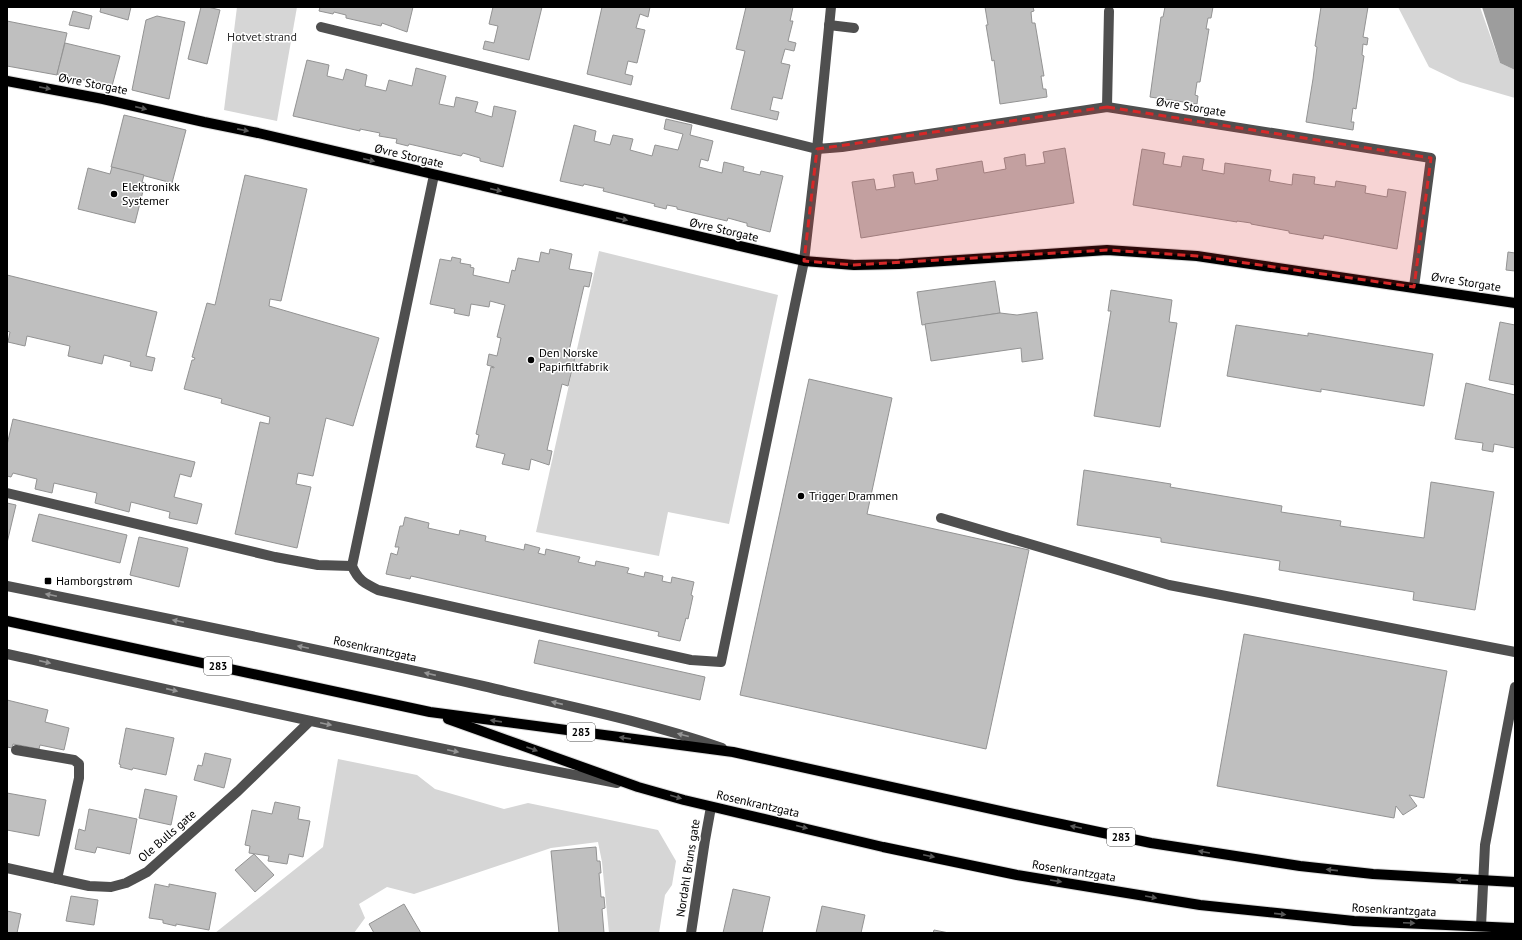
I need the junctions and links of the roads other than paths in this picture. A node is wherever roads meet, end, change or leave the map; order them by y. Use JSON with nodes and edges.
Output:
{"nodes":[{"id":1,"x":831,"y":7,"type":"edge"},
{"id":2,"x":1109,"y":11,"type":"dead end"},
{"id":3,"x":830,"y":25,"type":"junction"},
{"id":4,"x":321,"y":27,"type":"dead end"},
{"id":5,"x":854,"y":28,"type":"dead end"},
{"id":6,"x":7,"y":81,"type":"edge"},
{"id":7,"x":1108,"y":107,"type":"junction"},
{"id":8,"x":817,"y":149,"type":"junction"},
{"id":9,"x":434,"y":175,"type":"junction"},
{"id":10,"x":804,"y":261,"type":"junction"},
{"id":11,"x":1414,"y":287,"type":"junction"},
{"id":12,"x":1515,"y":303,"type":"edge"},
{"id":13,"x":7,"y":493,"type":"edge"},
{"id":14,"x":941,"y":518,"type":"dead end"},
{"id":15,"x":352,"y":566,"type":"junction"},
{"id":16,"x":7,"y":586,"type":"edge"},
{"id":17,"x":7,"y":621,"type":"edge"},
{"id":18,"x":1515,"y":652,"type":"edge"},
{"id":19,"x":7,"y":654,"type":"edge"},
{"id":20,"x":1515,"y":687,"type":"edge"},
{"id":21,"x":430,"y":712,"type":"junction"},
{"id":22,"x":310,"y":721,"type":"junction"},
{"id":23,"x":16,"y":750,"type":"dead end"},
{"id":24,"x":733,"y":752,"type":"junction"},
{"id":25,"x":638,"y":786,"type":"junction"},
{"id":26,"x":711,"y":807,"type":"junction"},
{"id":27,"x":7,"y":868,"type":"edge"},
{"id":28,"x":58,"y":879,"type":"junction"},
{"id":29,"x":1483,"y":881,"type":"junction"},
{"id":30,"x":1515,"y":882,"type":"edge"},
{"id":31,"x":1481,"y":926,"type":"junction"},
{"id":32,"x":1515,"y":928,"type":"edge"},
{"id":33,"x":691,"y":933,"type":"edge"}],
"edges":[{"from":1,"to":3,"type":"street"},
{"from":2,"to":7,"type":"street"},
{"from":3,"to":5,"type":"street"},
{"from":3,"to":8,"type":"street"},
{"from":4,"to":8,"type":"street","name":"Øvre Storgate"},
{"from":6,"to":9,"type":"main road","name":"Øvre Storgate","one_way":true},
{"from":7,"to":8,"type":"street","name":"Øvre Storgate"},
{"from":7,"to":11,"type":"street","name":"Øvre Storgate"},
{"from":8,"to":10,"type":"street"},
{"from":9,"to":10,"type":"main road","name":"Øvre Storgate","one_way":true},
{"from":9,"to":15,"type":"street"},
{"from":10,"to":11,"type":"main road","name":"Øvre Storgate"},
{"from":10,"to":15,"type":"street"},
{"from":11,"to":12,"type":"main road","name":"Øvre Storgate"},
{"from":13,"to":15,"type":"street"},
{"from":14,"to":18,"type":"street"},
{"from":24,"to":16,"type":"street","name":"Rosenkrantzgata","one_way":true},
{"from":17,"to":21,"type":"main road","name":"Rosenkrantzgata","number":"283"},
{"from":19,"to":22,"type":"street","name":"Rosenkrantzgata","one_way":true},
{"from":20,"to":29,"type":"street"},
{"from":24,"to":21,"type":"main road","name":"Rosenkrantzgata","number":"283","one_way":true},
{"from":21,"to":25,"type":"main road","name":"Rosenkrantzgata","number":"283","one_way":true},
{"from":22,"to":25,"type":"street","name":"Rosenkrantzgata","one_way":true},
{"from":22,"to":28,"type":"street","name":"Ole Bulls gate"},
{"from":23,"to":28,"type":"street"},
{"from":29,"to":24,"type":"main road","name":"Rosenkrantzgata","number":"283","one_way":true},
{"from":25,"to":26,"type":"main road","name":"Rosenkrantzgata","number":"283","one_way":true},
{"from":26,"to":31,"type":"main road","name":"Rosenkrantzgata","number":"283","one_way":true},
{"from":26,"to":33,"type":"street","name":"Nordahl Bruns gate"},
{"from":27,"to":28,"type":"street","name":"Ole Bulls gate"},
{"from":29,"to":30,"type":"main road","name":"Rosenkrantzgata","number":"283"},
{"from":29,"to":31,"type":"street"},
{"from":31,"to":32,"type":"main road","name":"Rosenkrantzgata","number":"283"}]}
